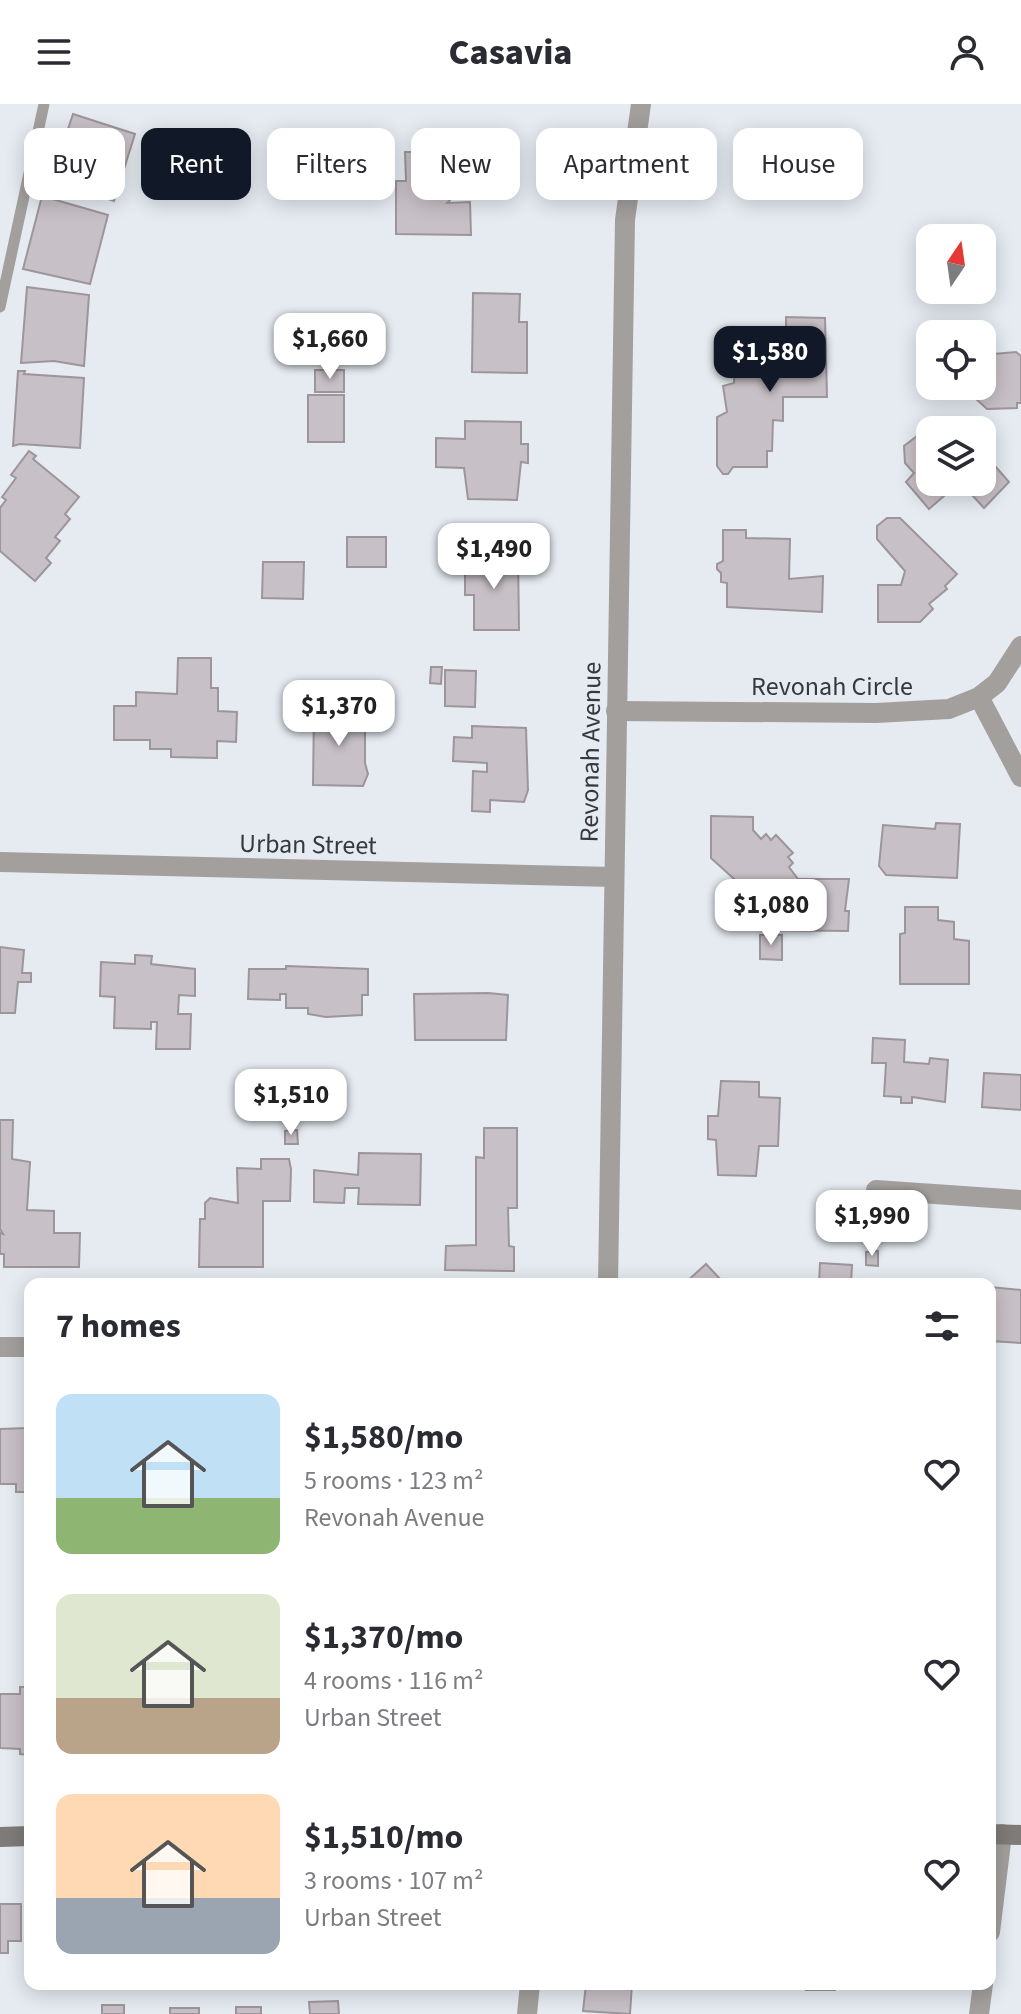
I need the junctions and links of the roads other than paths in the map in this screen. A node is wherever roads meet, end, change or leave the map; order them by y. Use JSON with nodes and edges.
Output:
{"nodes":[{"id":1,"x":44,"y":104,"type":"edge"},
{"id":2,"x":641,"y":104,"type":"edge"},
{"id":3,"x":0,"y":307,"type":"edge"},
{"id":4,"x":1021,"y":646,"type":"edge"},
{"id":5,"x":979,"y":697,"type":"junction"},
{"id":6,"x":616,"y":711,"type":"junction"},
{"id":7,"x":1021,"y":777,"type":"edge"},
{"id":8,"x":0,"y":862,"type":"edge"},
{"id":9,"x":614,"y":877,"type":"junction"},
{"id":10,"x":876,"y":1190,"type":"dead end"},
{"id":11,"x":1021,"y":1200,"type":"edge"},
{"id":12,"x":608,"y":1278,"type":"edge"},
{"id":13,"x":0,"y":1347,"type":"edge"},
{"id":14,"x":24,"y":1347,"type":"edge"},
{"id":15,"x":1004,"y":1835,"type":"edge"},
{"id":16,"x":24,"y":1836,"type":"edge"},
{"id":17,"x":0,"y":1837,"type":"edge"},
{"id":18,"x":996,"y":1890,"type":"edge"},
{"id":19,"x":529,"y":1990,"type":"edge"},
{"id":20,"x":982,"y":1990,"type":"edge"},
{"id":21,"x":527,"y":2014,"type":"edge"},
{"id":22,"x":979,"y":2014,"type":"edge"}],
"edges":[{"from":1,"to":3,"type":"lane"},
{"from":2,"to":6,"type":"street","name":"Revonah Avenue"},
{"from":4,"to":5,"type":"street","name":"Revonah Circle"},
{"from":5,"to":6,"type":"street","name":"Revonah Circle"},
{"from":5,"to":7,"type":"street"},
{"from":6,"to":9,"type":"street","name":"Revonah Avenue"},
{"from":8,"to":9,"type":"street","name":"Urban Street"},
{"from":9,"to":12,"type":"street","name":"Revonah Avenue"},
{"from":10,"to":11,"type":"street"},
{"from":13,"to":14,"type":"street"},
{"from":15,"to":18,"type":"street"},
{"from":16,"to":17,"type":"street"},
{"from":19,"to":21,"type":"street"},
{"from":20,"to":22,"type":"street"}]}
